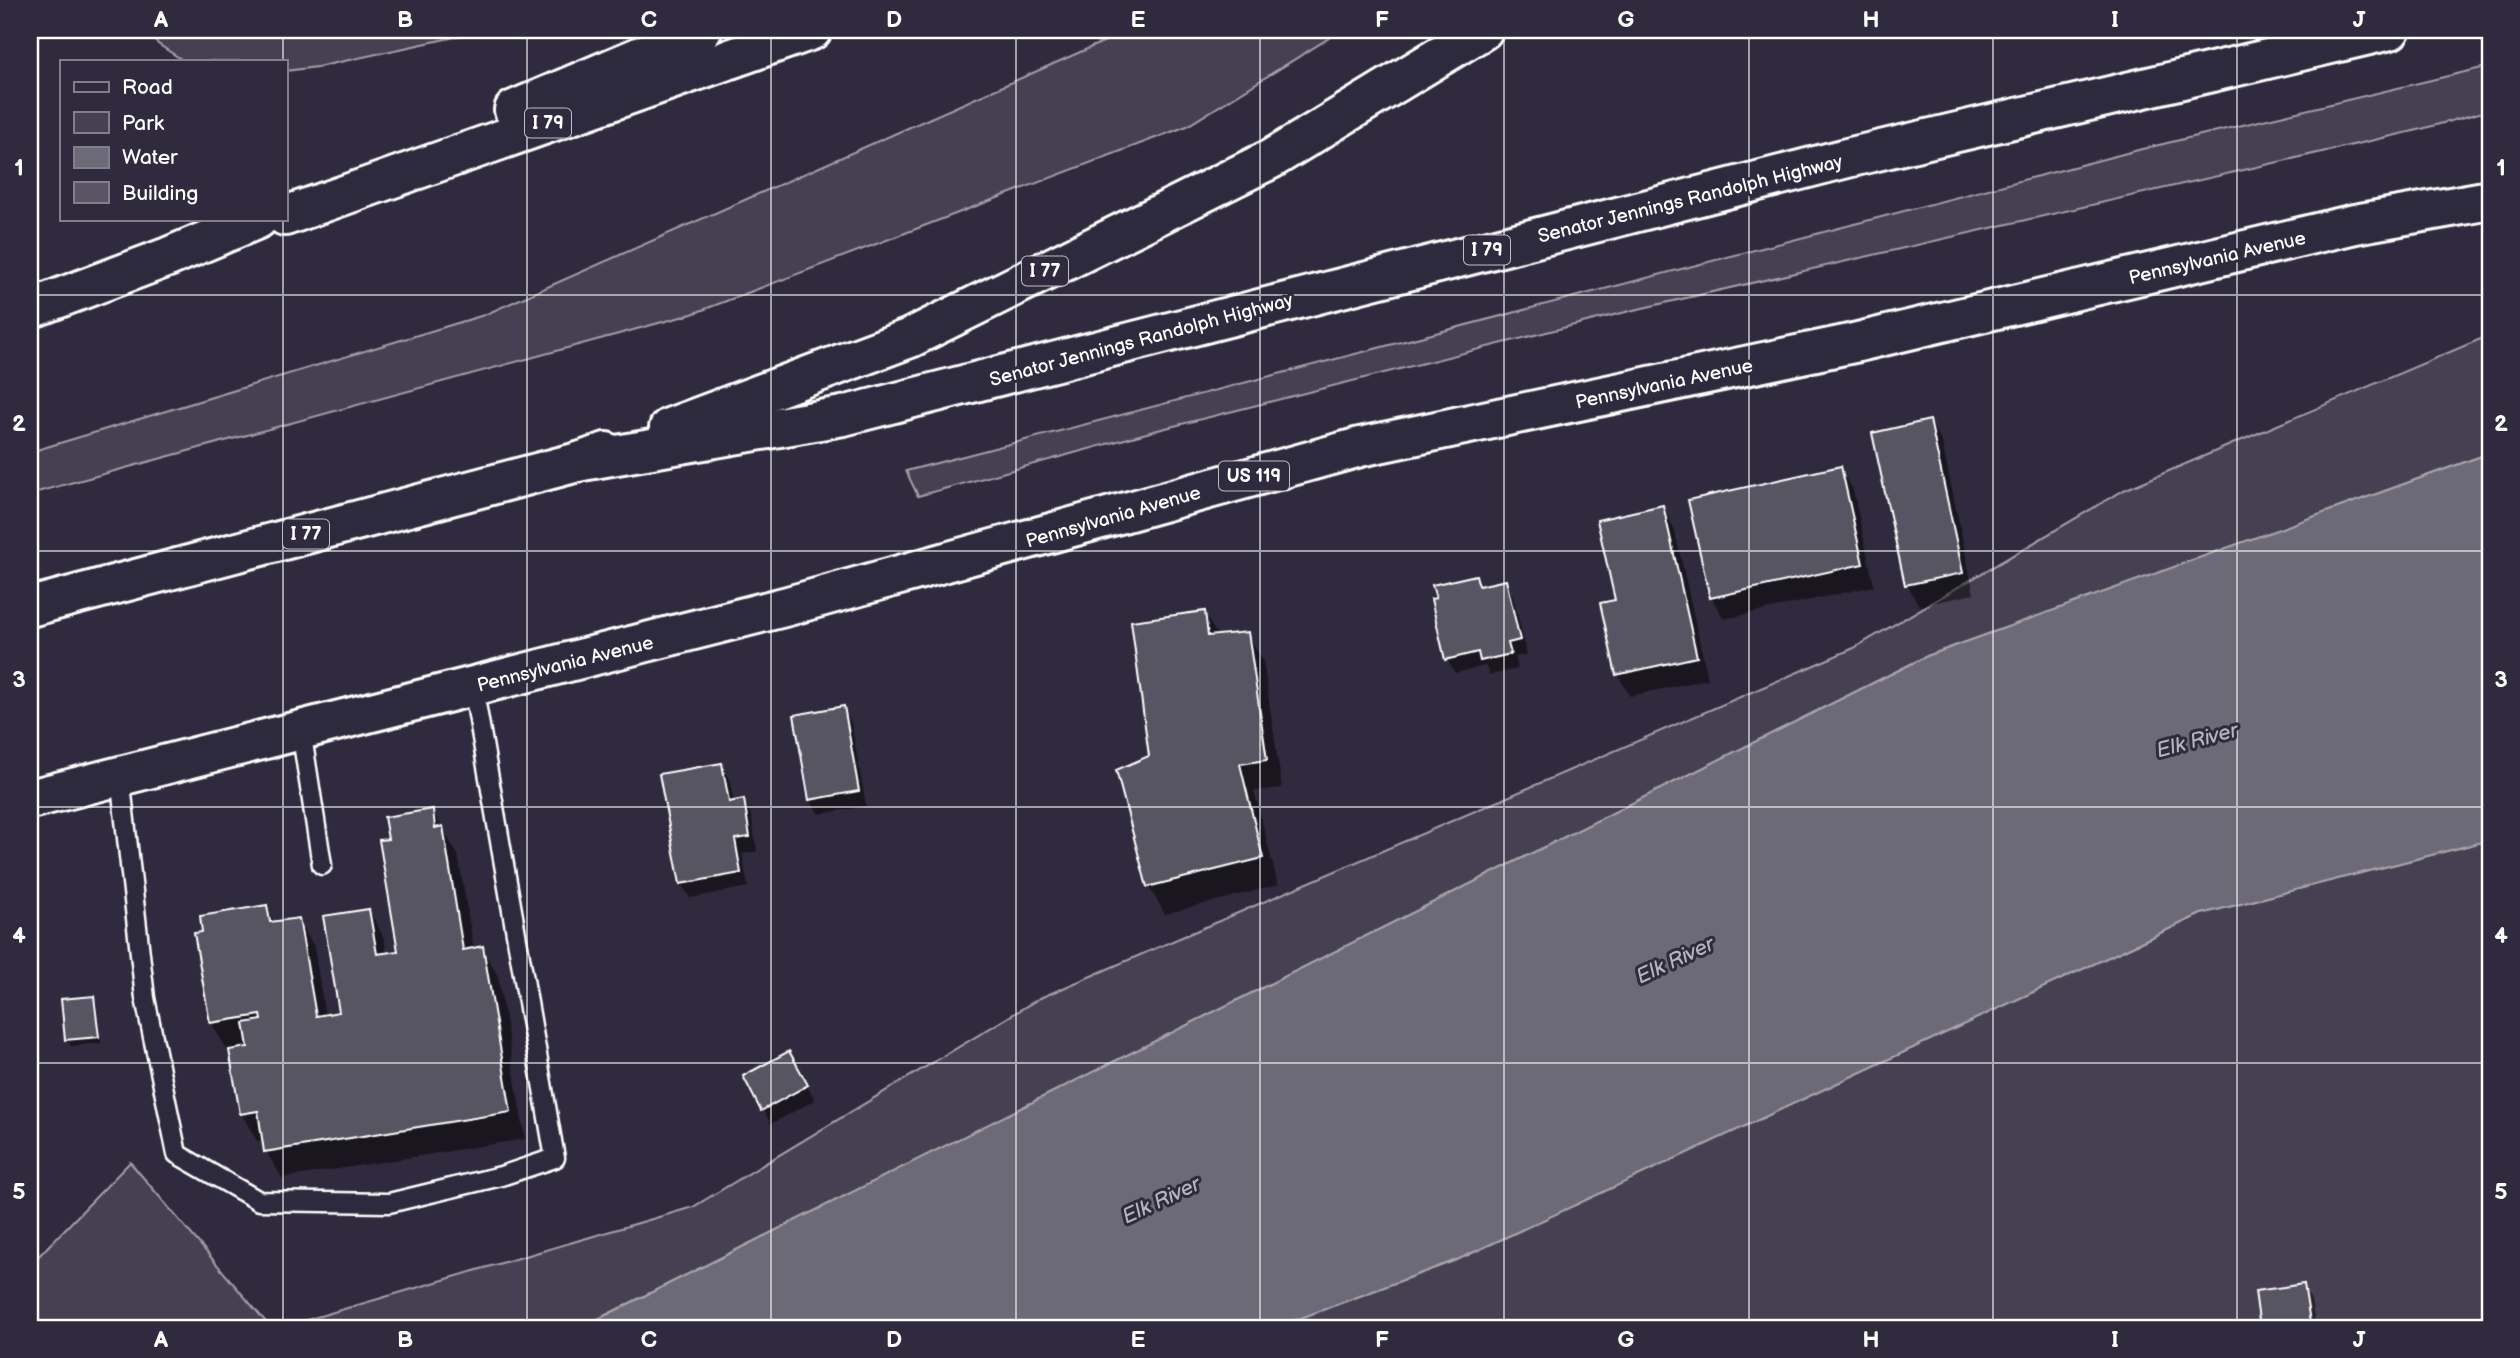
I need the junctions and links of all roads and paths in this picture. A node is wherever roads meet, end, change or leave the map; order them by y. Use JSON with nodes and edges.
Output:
{"nodes":[{"id":1,"x":702,"y":30,"type":"edge"},
{"id":2,"x":812,"y":30,"type":"edge"},
{"id":3,"x":1483,"y":30,"type":"edge"},
{"id":4,"x":2390,"y":30,"type":"edge"},
{"id":5,"x":2490,"y":200,"type":"edge"},
{"id":6,"x":287,"y":206,"type":"edge"},
{"id":7,"x":287,"y":215,"type":"edge"},
{"id":8,"x":256,"y":220,"type":"edge"},
{"id":9,"x":274,"y":220,"type":"edge"},
{"id":10,"x":168,"y":257,"type":"junction"},
{"id":11,"x":30,"y":309,"type":"edge"},
{"id":12,"x":582,"y":461,"type":"junction"},
{"id":13,"x":30,"y":607,"type":"edge"},
{"id":14,"x":473,"y":686,"type":"junction"},
{"id":15,"x":301,"y":730,"type":"junction"},
{"id":16,"x":120,"y":776,"type":"junction"},
{"id":17,"x":30,"y":799,"type":"edge"},
{"id":18,"x":322,"y":865,"type":"dead end"}],
"edges":[{"from":1,"to":6,"type":"main road"},
{"from":2,"to":7,"type":"main road","number":"I 79"},
{"from":3,"to":12,"type":"main road","number":"I 77"},
{"from":4,"to":12,"type":"main road","name":"Senator Jennings Randolph Highway","number":"I 79"},
{"from":5,"to":14,"type":"main road","name":"Pennsylvania Avenue","number":"US 119"},
{"from":8,"to":10,"type":"main road"},
{"from":9,"to":10,"type":"main road"},
{"from":10,"to":11,"type":"main road"},
{"from":12,"to":13,"type":"main road","number":"I 77"},
{"from":14,"to":15,"type":"main road","name":"Pennsylvania Avenue","number":"US 119"},
{"from":14,"to":16,"type":"lane"},
{"from":15,"to":16,"type":"main road","name":"Pennsylvania Avenue","number":"US 119"},
{"from":15,"to":18,"type":"lane"},
{"from":16,"to":17,"type":"main road","name":"Pennsylvania Avenue","number":"US 119"}]}
